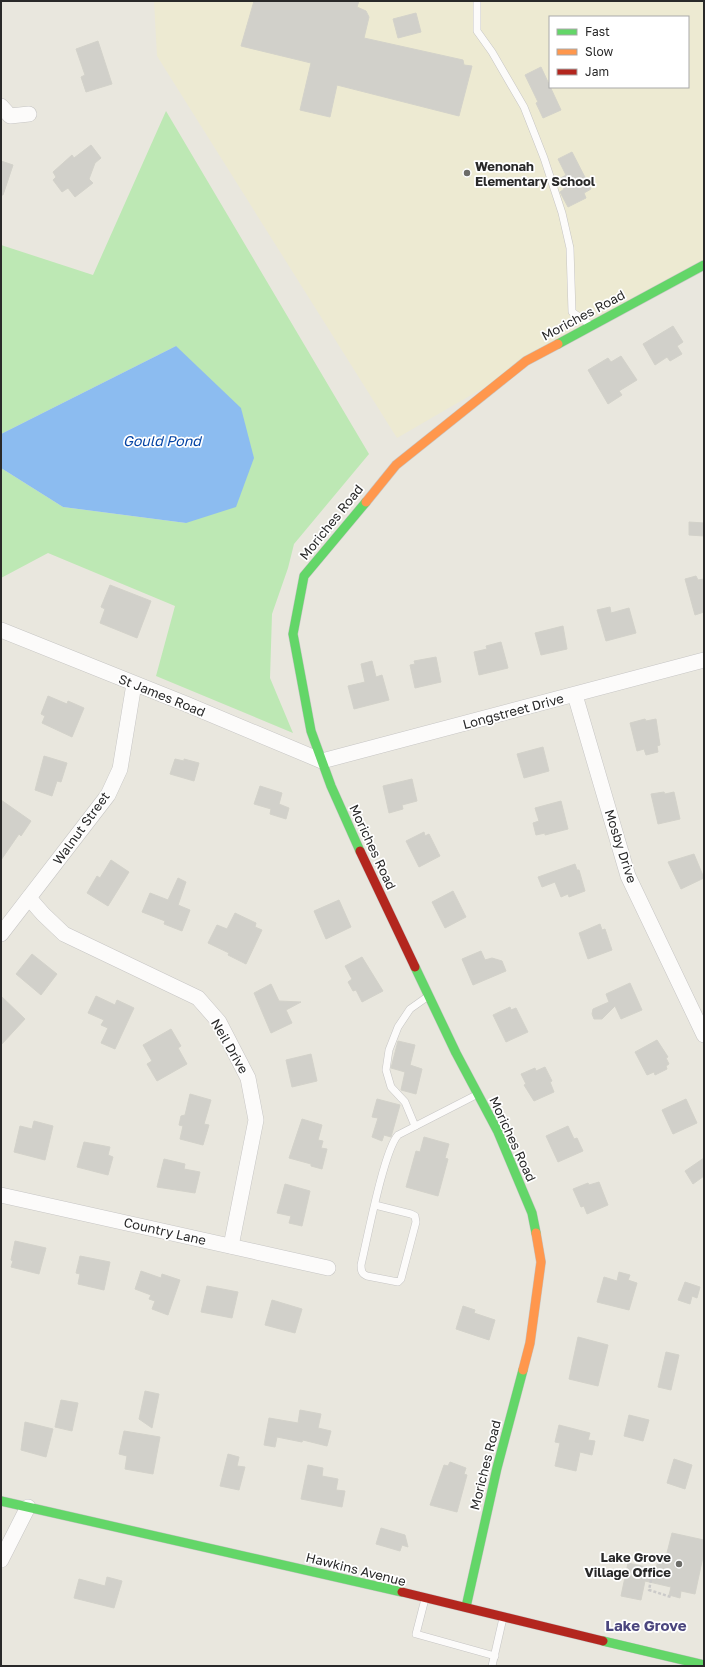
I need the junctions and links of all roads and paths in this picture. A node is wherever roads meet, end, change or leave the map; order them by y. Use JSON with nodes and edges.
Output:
{"nodes":[{"id":1,"x":478,"y":1,"type":"edge"},
{"id":2,"x":1,"y":106,"type":"edge"},
{"id":3,"x":29,"y":114,"type":"dead end"},
{"id":4,"x":704,"y":265,"type":"edge"},
{"id":5,"x":592,"y":325,"type":"junction"},
{"id":6,"x":1,"y":630,"type":"edge"},
{"id":7,"x":704,"y":660,"type":"edge"},
{"id":8,"x":134,"y":684,"type":"junction"},
{"id":9,"x":575,"y":695,"type":"junction"},
{"id":10,"x":322,"y":761,"type":"junction"},
{"id":11,"x":29,"y":898,"type":"junction"},
{"id":12,"x":1,"y":934,"type":"edge"},
{"id":13,"x":429,"y":996,"type":"junction"},
{"id":14,"x":704,"y":1035,"type":"edge"},
{"id":15,"x":478,"y":1094,"type":"junction"},
{"id":16,"x":416,"y":1126,"type":"junction"},
{"id":17,"x":1,"y":1195,"type":"edge"},
{"id":18,"x":375,"y":1205,"type":"junction"},
{"id":19,"x":231,"y":1246,"type":"junction"},
{"id":20,"x":328,"y":1268,"type":"dead end"},
{"id":21,"x":1,"y":1501,"type":"edge"},
{"id":22,"x":28,"y":1507,"type":"junction"},
{"id":23,"x":1,"y":1560,"type":"edge"},
{"id":24,"x":654,"y":1570,"type":"dead end"},
{"id":25,"x":671,"y":1597,"type":"dead end"},
{"id":26,"x":425,"y":1598,"type":"junction"},
{"id":27,"x":466,"y":1607,"type":"junction"},
{"id":28,"x":503,"y":1616,"type":"junction"},
{"id":29,"x":495,"y":1656,"type":"junction"},
{"id":30,"x":684,"y":1663,"type":"edge"},
{"id":31,"x":704,"y":1665,"type":"edge"},
{"id":32,"x":492,"y":1666,"type":"edge"}],
"edges":[{"from":1,"to":5,"type":"lane"},
{"from":2,"to":3,"type":"street"},
{"from":4,"to":5,"type":"street","name":"Moriches Road"},
{"from":5,"to":10,"type":"street","name":"Moriches Road"},
{"from":6,"to":8,"type":"street","name":"St James Road"},
{"from":7,"to":9,"type":"street","name":"Longstreet Drive"},
{"from":8,"to":10,"type":"street","name":"St James Road"},
{"from":8,"to":11,"type":"street","name":"Walnut Street"},
{"from":9,"to":10,"type":"street","name":"Longstreet Drive"},
{"from":9,"to":14,"type":"street","name":"Mosby Drive"},
{"from":10,"to":13,"type":"street","name":"Moriches Road"},
{"from":11,"to":12,"type":"street","name":"Walnut Street"},
{"from":11,"to":19,"type":"street","name":"Neil Drive"},
{"from":13,"to":15,"type":"street","name":"Moriches Road"},
{"from":13,"to":16,"type":"lane"},
{"from":15,"to":16,"type":"lane"},
{"from":15,"to":27,"type":"street","name":"Moriches Road"},
{"from":16,"to":18,"type":"lane"},
{"from":17,"to":19,"type":"street","name":"Country Lane"},
{"from":18,"to":18,"type":"lane"},
{"from":19,"to":20,"type":"street","name":"Country Lane"},
{"from":21,"to":22,"type":"street","name":"Hawkins Avenue"},
{"from":22,"to":23,"type":"street"},
{"from":22,"to":26,"type":"street","name":"Hawkins Avenue"},
{"from":24,"to":25,"type":"path"},
{"from":26,"to":27,"type":"street","name":"Hawkins Avenue"},
{"from":26,"to":29,"type":"lane"},
{"from":27,"to":28,"type":"street","name":"Hawkins Avenue"},
{"from":28,"to":29,"type":"lane"},
{"from":28,"to":30,"type":"street","name":"Hawkins Avenue"},
{"from":29,"to":32,"type":"lane"},
{"from":30,"to":31,"type":"street","name":"Hawkins Avenue"}]}
